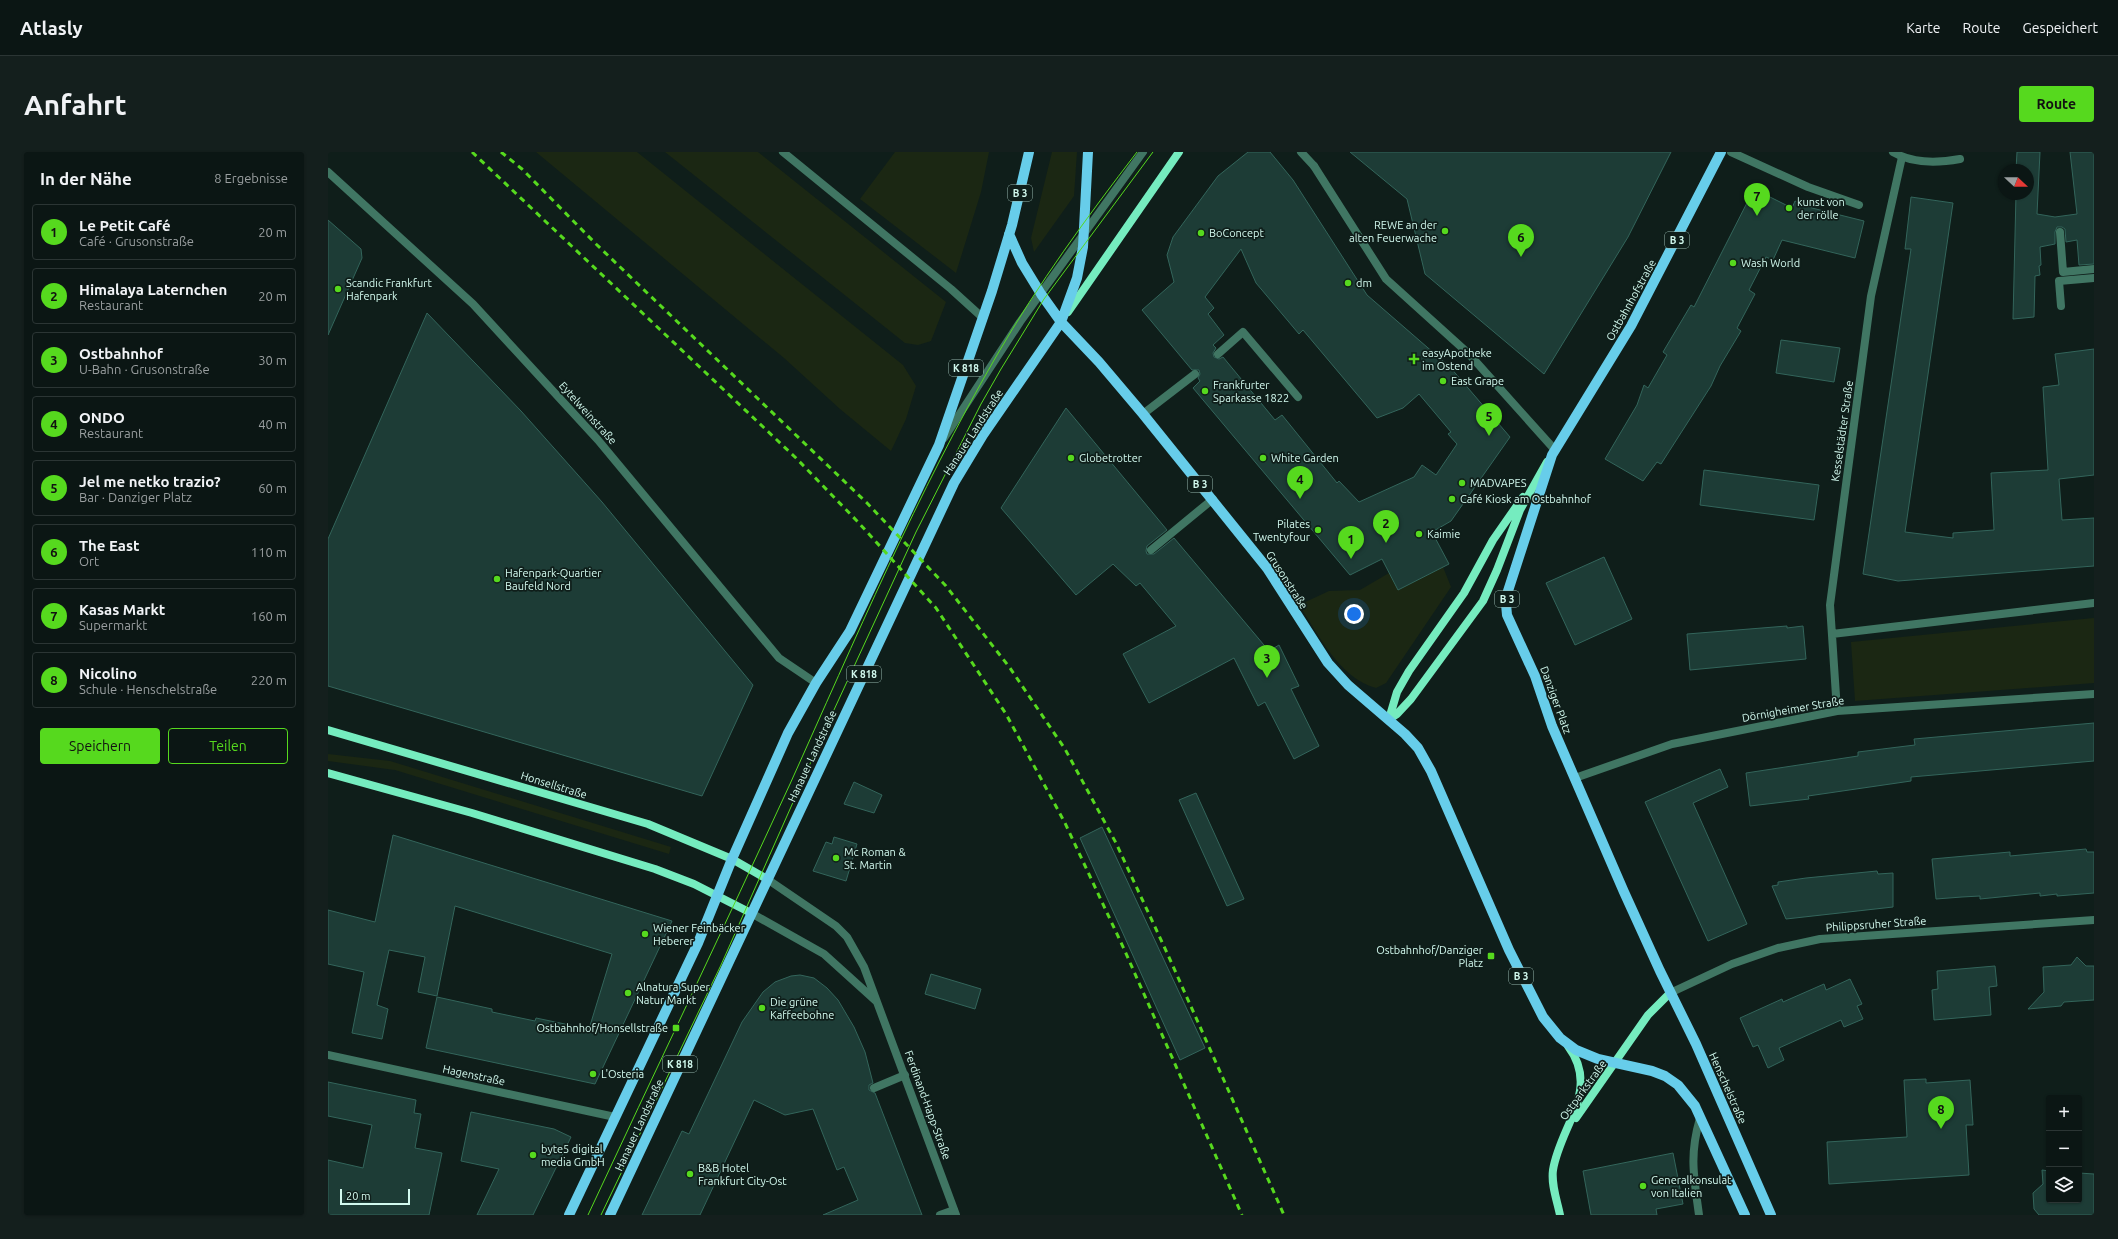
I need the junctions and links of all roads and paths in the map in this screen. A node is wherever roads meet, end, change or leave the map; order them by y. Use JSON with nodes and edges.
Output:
{"nodes":[{"id":1,"x":783,"y":152,"type":"edge"},
{"id":2,"x":1029,"y":152,"type":"edge"},
{"id":3,"x":1088,"y":152,"type":"edge"},
{"id":4,"x":1143,"y":152,"type":"edge"},
{"id":5,"x":1179,"y":152,"type":"edge"},
{"id":6,"x":1301,"y":152,"type":"edge"},
{"id":7,"x":1721,"y":152,"type":"edge"},
{"id":8,"x":1731,"y":152,"type":"edge"},
{"id":9,"x":1893,"y":152,"type":"edge"},
{"id":10,"x":1902,"y":157,"type":"junction"},
{"id":11,"x":1960,"y":159,"type":"dead end"},
{"id":12,"x":328,"y":172,"type":"edge"},
{"id":13,"x":1859,"y":205,"type":"dead end"},
{"id":14,"x":2060,"y":232,"type":"dead end"},
{"id":15,"x":1009,"y":234,"type":"junction"},
{"id":16,"x":1084,"y":234,"type":"junction"},
{"id":17,"x":2094,"y":269,"type":"edge"},
{"id":18,"x":2094,"y":278,"type":"edge"},
{"id":19,"x":992,"y":291,"type":"joint"},
{"id":20,"x":1041,"y":294,"type":"junction"},
{"id":21,"x":2061,"y":306,"type":"dead end"},
{"id":22,"x":983,"y":318,"type":"junction"},
{"id":23,"x":1061,"y":322,"type":"junction"},
{"id":24,"x":1218,"y":354,"type":"dead end"},
{"id":25,"x":1195,"y":374,"type":"dead end"},
{"id":26,"x":1298,"y":397,"type":"dead end"},
{"id":27,"x":1143,"y":414,"type":"junction"},
{"id":28,"x":939,"y":445,"type":"junction"},
{"id":29,"x":1553,"y":453,"type":"junction"},
{"id":30,"x":1537,"y":478,"type":"junction"},
{"id":31,"x":1213,"y":499,"type":"junction"},
{"id":32,"x":1151,"y":550,"type":"dead end"},
{"id":33,"x":2094,"y":603,"type":"edge"},
{"id":34,"x":1832,"y":634,"type":"junction"},
{"id":35,"x":816,"y":683,"type":"junction"},
{"id":36,"x":2094,"y":694,"type":"edge"},
{"id":37,"x":1837,"y":711,"type":"junction"},
{"id":38,"x":1389,"y":719,"type":"junction"},
{"id":39,"x":328,"y":730,"type":"edge"},
{"id":40,"x":328,"y":773,"type":"edge"},
{"id":41,"x":1576,"y":778,"type":"junction"},
{"id":42,"x":732,"y":859,"type":"junction"},
{"id":43,"x":767,"y":879,"type":"junction"},
{"id":44,"x":717,"y":895,"type":"junction"},
{"id":45,"x":751,"y":913,"type":"junction"},
{"id":46,"x":2094,"y":920,"type":"edge"},
{"id":47,"x":1660,"y":971,"type":"joint"},
{"id":48,"x":1670,"y":993,"type":"junction"},
{"id":49,"x":878,"y":1003,"type":"junction"},
{"id":50,"x":1567,"y":1044,"type":"junction"},
{"id":51,"x":328,"y":1055,"type":"edge"},
{"id":52,"x":1616,"y":1062,"type":"junction"},
{"id":53,"x":905,"y":1075,"type":"junction"},
{"id":54,"x":874,"y":1088,"type":"dead end"},
{"id":55,"x":615,"y":1118,"type":"junction"},
{"id":56,"x":1700,"y":1118,"type":"junction"},
{"id":57,"x":1567,"y":1130,"type":"junction"},
{"id":58,"x":955,"y":1212,"type":"edge"},
{"id":59,"x":569,"y":1215,"type":"edge"},
{"id":60,"x":610,"y":1215,"type":"edge"},
{"id":61,"x":940,"y":1215,"type":"edge"},
{"id":62,"x":1560,"y":1215,"type":"edge"},
{"id":63,"x":1699,"y":1215,"type":"edge"},
{"id":64,"x":1745,"y":1215,"type":"edge"},
{"id":65,"x":1771,"y":1215,"type":"edge"}],
"edges":[{"from":1,"to":22,"type":"street"},
{"from":2,"to":15,"type":"main road","name":"Hanauer Landstraße","number":"B 3"},
{"from":3,"to":16,"type":"main road","name":"Hanauer Landstraße"},
{"from":4,"to":16,"type":"street","name":"Hanauer Landstraße"},
{"from":5,"to":23,"type":"street","name":"Hanauer Landstraße"},
{"from":6,"to":29,"type":"street"},
{"from":7,"to":29,"type":"main road","name":"Ostbahnhofstraße","number":"B 3"},
{"from":8,"to":13,"type":"street"},
{"from":9,"to":10,"type":"street"},
{"from":10,"to":11,"type":"street"},
{"from":10,"to":34,"type":"street","name":"Kesselstädter Straße"},
{"from":12,"to":35,"type":"street","name":"Eytelweinstraße"},
{"from":14,"to":17,"type":"street"},
{"from":15,"to":19,"type":"main road","name":"Hanauer Landstraße","number":"B 3"},
{"from":15,"to":20,"type":"main road","number":"B 3"},
{"from":16,"to":20,"type":"street","name":"Hanauer Landstraße"},
{"from":16,"to":23,"type":"main road","name":"Hanauer Landstraße"},
{"from":18,"to":21,"type":"street"},
{"from":19,"to":22,"type":"main road","name":"Hanauer Landstraße","number":"K 818"},
{"from":20,"to":23,"type":"main road","number":"B 3"},
{"from":20,"to":28,"type":"street","name":"Hanauer Landstraße"},
{"from":22,"to":28,"type":"main road","name":"Hanauer Landstraße","number":"K 818"},
{"from":23,"to":27,"type":"main road","name":"Grusonstraße","number":"B 3"},
{"from":23,"to":43,"type":"main road","name":"Hanauer Landstraße","number":"K 818"},
{"from":24,"to":26,"type":"street"},
{"from":25,"to":27,"type":"street"},
{"from":27,"to":31,"type":"main road","name":"Grusonstraße","number":"B 3"},
{"from":28,"to":35,"type":"main road","name":"Hanauer Landstraße","number":"K 818"},
{"from":29,"to":30,"type":"street"},
{"from":29,"to":41,"type":"main road","name":"Danziger Platz","number":"B 3"},
{"from":30,"to":38,"type":"street"},
{"from":30,"to":38,"type":"street"},
{"from":31,"to":32,"type":"street"},
{"from":31,"to":38,"type":"main road","name":"Grusonstraße","number":"B 3"},
{"from":33,"to":34,"type":"street"},
{"from":34,"to":37,"type":"street","name":"Kesselstädter Straße"},
{"from":35,"to":42,"type":"main road","name":"Hanauer Landstraße","number":"K 818"},
{"from":36,"to":37,"type":"street","name":"Dörnigheimer Straße"},
{"from":37,"to":41,"type":"street","name":"Dörnigheimer Straße"},
{"from":38,"to":50,"type":"main road","number":"B 3"},
{"from":39,"to":42,"type":"street","name":"Honsellstraße"},
{"from":40,"to":44,"type":"street"},
{"from":41,"to":47,"type":"main road","name":"Danziger Platz","number":"B 3"},
{"from":42,"to":43,"type":"street","name":"Honsellstraße"},
{"from":42,"to":44,"type":"main road","name":"Hanauer Landstraße","number":"K 818"},
{"from":43,"to":45,"type":"main road","name":"Hanauer Landstraße","number":"K 818"},
{"from":43,"to":49,"type":"street","name":"Ferdinand-Happ-Straße"},
{"from":44,"to":45,"type":"street"},
{"from":44,"to":55,"type":"main road","name":"Hanauer Landstraße","number":"K 818"},
{"from":45,"to":49,"type":"street","name":"Ferdinand-Happ-Straße"},
{"from":45,"to":60,"type":"main road","name":"Hanauer Landstraße","number":"K 818"},
{"from":46,"to":48,"type":"street","name":"Philippsruher Straße"},
{"from":47,"to":48,"type":"main road","name":"Henschelstraße","number":"B 3"},
{"from":48,"to":52,"type":"street"},
{"from":48,"to":65,"type":"main road","name":"Henschelstraße","number":"B 3"},
{"from":49,"to":53,"type":"street","name":"Ferdinand-Happ-Straße"},
{"from":50,"to":52,"type":"main road","number":"B 3"},
{"from":50,"to":57,"type":"street","name":"Ostparkstraße"},
{"from":51,"to":55,"type":"street","name":"Hagenstraße"},
{"from":52,"to":56,"type":"main road","number":"B 3"},
{"from":52,"to":57,"type":"street","name":"Ostparkstraße"},
{"from":53,"to":54,"type":"street"},
{"from":53,"to":58,"type":"street","name":"Ferdinand-Happ-Straße"},
{"from":55,"to":59,"type":"main road","name":"Hanauer Landstraße","number":"K 818"},
{"from":56,"to":63,"type":"street"},
{"from":56,"to":64,"type":"main road","number":"B 3"},
{"from":57,"to":62,"type":"street","name":"Ostparkstraße"},
{"from":58,"to":61,"type":"street"}]}
